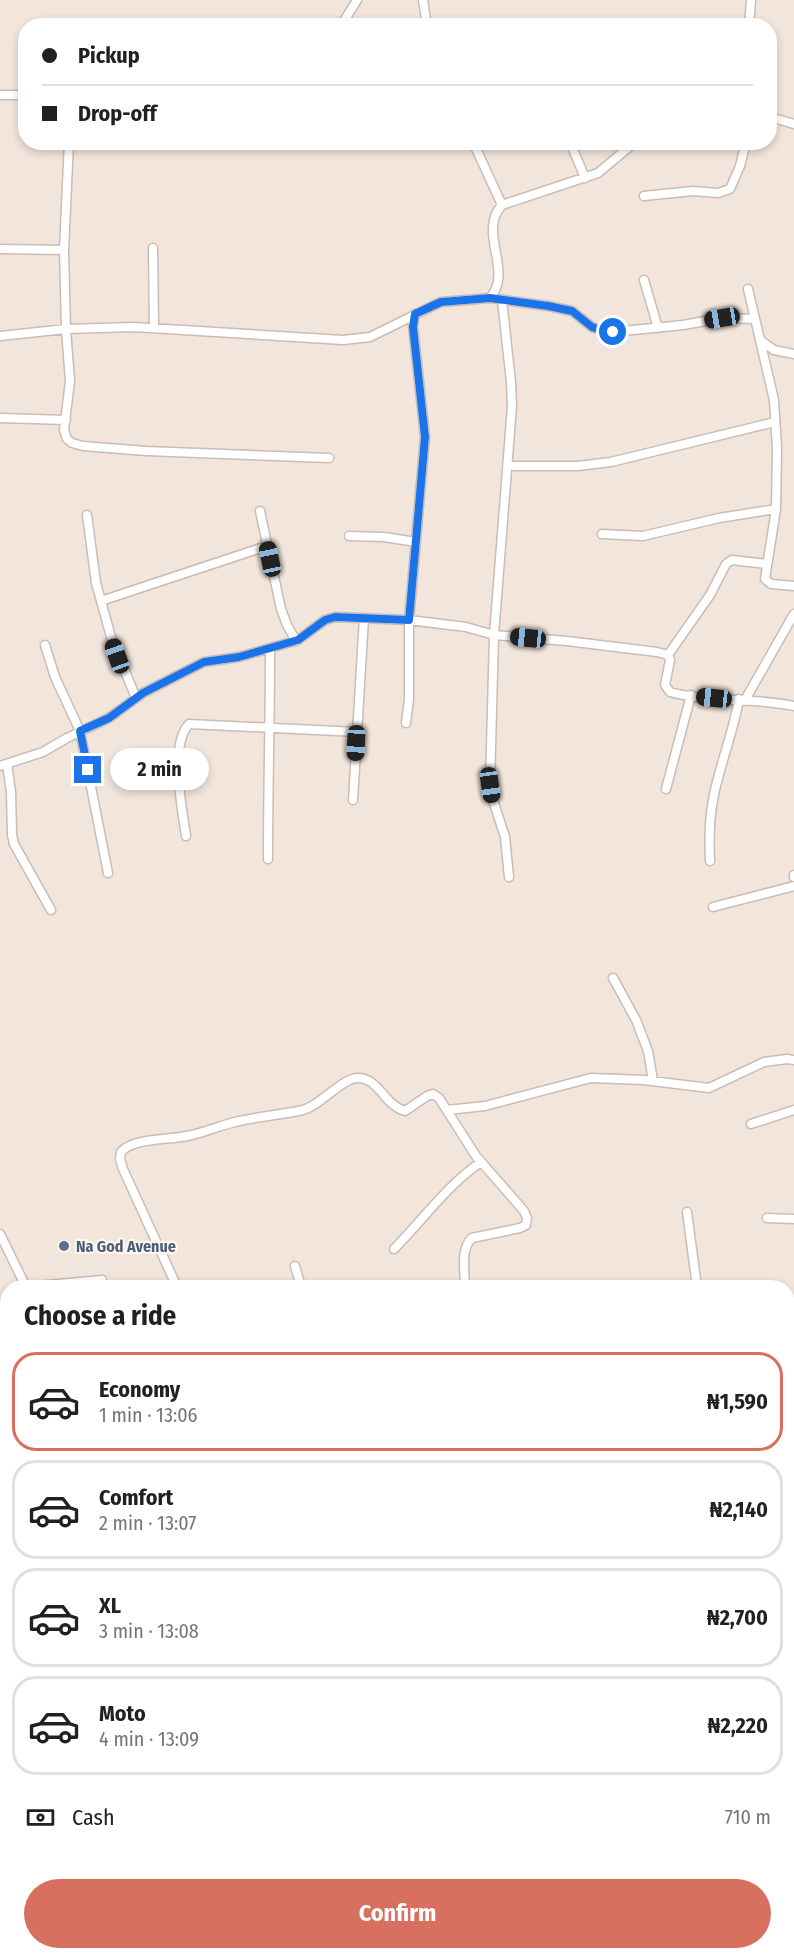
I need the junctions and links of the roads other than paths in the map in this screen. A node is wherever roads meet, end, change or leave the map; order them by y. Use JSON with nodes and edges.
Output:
{"nodes":[{"id":1,"x":357,"y":0,"type":"edge"},
{"id":2,"x":423,"y":0,"type":"edge"},
{"id":3,"x":751,"y":0,"type":"edge"},
{"id":4,"x":346,"y":18,"type":"edge"},
{"id":5,"x":426,"y":18,"type":"edge"},
{"id":6,"x":750,"y":18,"type":"edge"},
{"id":7,"x":0,"y":95,"type":"edge"},
{"id":8,"x":18,"y":95,"type":"edge"},
{"id":9,"x":777,"y":119,"type":"edge"},
{"id":10,"x":794,"y":124,"type":"edge"},
{"id":11,"x":69,"y":150,"type":"edge"},
{"id":12,"x":477,"y":150,"type":"edge"},
{"id":13,"x":573,"y":150,"type":"edge"},
{"id":14,"x":625,"y":150,"type":"edge"},
{"id":15,"x":744,"y":150,"type":"edge"},
{"id":16,"x":585,"y":178,"type":"junction"},
{"id":17,"x":644,"y":196,"type":"dead end"},
{"id":18,"x":502,"y":205,"type":"junction"},
{"id":19,"x":153,"y":248,"type":"dead end"},
{"id":20,"x":0,"y":249,"type":"edge"},
{"id":21,"x":64,"y":250,"type":"junction"},
{"id":22,"x":644,"y":280,"type":"dead end"},
{"id":23,"x":748,"y":289,"type":"dead end"},
{"id":24,"x":490,"y":298,"type":"junction"},
{"id":25,"x":502,"y":300,"type":"junction"},
{"id":26,"x":415,"y":314,"type":"junction"},
{"id":27,"x":755,"y":319,"type":"junction"},
{"id":28,"x":154,"y":328,"type":"junction"},
{"id":29,"x":658,"y":328,"type":"junction"},
{"id":30,"x":66,"y":329,"type":"junction"},
{"id":31,"x":0,"y":336,"type":"edge"},
{"id":32,"x":760,"y":340,"type":"junction"},
{"id":33,"x":794,"y":354,"type":"edge"},
{"id":34,"x":0,"y":418,"type":"edge"},
{"id":35,"x":66,"y":420,"type":"junction"},
{"id":36,"x":776,"y":423,"type":"junction"},
{"id":37,"x":329,"y":458,"type":"dead end"},
{"id":38,"x":508,"y":465,"type":"junction"},
{"id":39,"x":776,"y":509,"type":"junction"},
{"id":40,"x":261,"y":511,"type":"dead end"},
{"id":41,"x":87,"y":515,"type":"dead end"},
{"id":42,"x":602,"y":534,"type":"dead end"},
{"id":43,"x":349,"y":536,"type":"dead end"},
{"id":44,"x":416,"y":542,"type":"junction"},
{"id":45,"x":267,"y":546,"type":"junction"},
{"id":46,"x":767,"y":564,"type":"junction"},
{"id":47,"x":794,"y":586,"type":"edge"},
{"id":48,"x":101,"y":601,"type":"junction"},
{"id":49,"x":794,"y":614,"type":"edge"},
{"id":50,"x":364,"y":618,"type":"junction"},
{"id":51,"x":409,"y":620,"type":"junction"},
{"id":52,"x":494,"y":634,"type":"junction"},
{"id":53,"x":296,"y":641,"type":"junction"},
{"id":54,"x":45,"y":645,"type":"dead end"},
{"id":55,"x":270,"y":649,"type":"junction"},
{"id":56,"x":668,"y":655,"type":"junction"},
{"id":57,"x":691,"y":695,"type":"junction"},
{"id":58,"x":136,"y":698,"type":"junction"},
{"id":59,"x":742,"y":699,"type":"junction"},
{"id":60,"x":794,"y":706,"type":"edge"},
{"id":61,"x":406,"y":723,"type":"dead end"},
{"id":62,"x":270,"y":726,"type":"junction"},
{"id":63,"x":80,"y":731,"type":"junction"},
{"id":64,"x":357,"y":732,"type":"junction"},
{"id":65,"x":2,"y":765,"type":"edge"},
{"id":66,"x":666,"y":789,"type":"dead end"},
{"id":67,"x":353,"y":800,"type":"dead end"},
{"id":68,"x":186,"y":836,"type":"dead end"},
{"id":69,"x":268,"y":859,"type":"dead end"},
{"id":70,"x":710,"y":861,"type":"dead end"},
{"id":71,"x":108,"y":873,"type":"dead end"},
{"id":72,"x":509,"y":877,"type":"dead end"},
{"id":73,"x":794,"y":886,"type":"edge"},
{"id":74,"x":713,"y":907,"type":"dead end"},
{"id":75,"x":51,"y":910,"type":"dead end"},
{"id":76,"x":613,"y":978,"type":"dead end"},
{"id":77,"x":794,"y":1060,"type":"edge"},
{"id":78,"x":653,"y":1081,"type":"junction"},
{"id":79,"x":447,"y":1110,"type":"junction"},
{"id":80,"x":794,"y":1110,"type":"edge"},
{"id":81,"x":751,"y":1124,"type":"dead end"},
{"id":82,"x":481,"y":1162,"type":"junction"},
{"id":83,"x":687,"y":1212,"type":"dead end"},
{"id":84,"x":767,"y":1218,"type":"dead end"},
{"id":85,"x":794,"y":1219,"type":"edge"},
{"id":86,"x":0,"y":1234,"type":"edge"},
{"id":87,"x":394,"y":1249,"type":"dead end"},
{"id":88,"x":0,"y":1252,"type":"edge"},
{"id":89,"x":10,"y":1254,"type":"junction"},
{"id":90,"x":295,"y":1266,"type":"dead end"},
{"id":91,"x":23,"y":1280,"type":"edge"},
{"id":92,"x":174,"y":1280,"type":"edge"},
{"id":93,"x":299,"y":1280,"type":"edge"},
{"id":94,"x":465,"y":1280,"type":"edge"},
{"id":95,"x":696,"y":1280,"type":"edge"}],
"edges":[{"from":1,"to":4,"type":"street"},
{"from":2,"to":5,"type":"street"},
{"from":3,"to":6,"type":"street"},
{"from":7,"to":8,"type":"street"},
{"from":9,"to":10,"type":"street"},
{"from":11,"to":21,"type":"street"},
{"from":12,"to":18,"type":"street"},
{"from":13,"to":16,"type":"street"},
{"from":14,"to":16,"type":"street"},
{"from":15,"to":17,"type":"street"},
{"from":16,"to":18,"type":"street"},
{"from":18,"to":24,"type":"street"},
{"from":19,"to":28,"type":"street"},
{"from":20,"to":21,"type":"street"},
{"from":21,"to":30,"type":"street"},
{"from":22,"to":29,"type":"street"},
{"from":23,"to":27,"type":"street"},
{"from":24,"to":25,"type":"street"},
{"from":24,"to":26,"type":"street"},
{"from":25,"to":29,"type":"street"},
{"from":25,"to":38,"type":"street"},
{"from":26,"to":28,"type":"street"},
{"from":26,"to":44,"type":"street"},
{"from":27,"to":29,"type":"street"},
{"from":27,"to":32,"type":"street"},
{"from":28,"to":30,"type":"street"},
{"from":30,"to":31,"type":"street"},
{"from":30,"to":35,"type":"street"},
{"from":32,"to":33,"type":"street"},
{"from":32,"to":36,"type":"street"},
{"from":34,"to":35,"type":"street"},
{"from":35,"to":37,"type":"street"},
{"from":36,"to":38,"type":"street"},
{"from":36,"to":39,"type":"street"},
{"from":38,"to":52,"type":"street"},
{"from":39,"to":42,"type":"street"},
{"from":39,"to":46,"type":"street"},
{"from":40,"to":45,"type":"street"},
{"from":41,"to":48,"type":"street"},
{"from":43,"to":44,"type":"street"},
{"from":44,"to":51,"type":"street"},
{"from":45,"to":48,"type":"street"},
{"from":45,"to":53,"type":"street"},
{"from":46,"to":47,"type":"street"},
{"from":46,"to":56,"type":"street"},
{"from":48,"to":58,"type":"street"},
{"from":49,"to":59,"type":"street"},
{"from":50,"to":51,"type":"street"},
{"from":50,"to":53,"type":"street"},
{"from":50,"to":64,"type":"street"},
{"from":51,"to":52,"type":"street"},
{"from":51,"to":61,"type":"street"},
{"from":52,"to":56,"type":"street"},
{"from":52,"to":72,"type":"street"},
{"from":53,"to":55,"type":"street"},
{"from":54,"to":63,"type":"street"},
{"from":55,"to":58,"type":"street"},
{"from":55,"to":62,"type":"street"},
{"from":56,"to":57,"type":"street"},
{"from":57,"to":59,"type":"street"},
{"from":57,"to":66,"type":"street"},
{"from":58,"to":63,"type":"street"},
{"from":59,"to":60,"type":"street"},
{"from":59,"to":70,"type":"street"},
{"from":62,"to":64,"type":"street"},
{"from":62,"to":68,"type":"street"},
{"from":62,"to":69,"type":"street"},
{"from":63,"to":65,"type":"street"},
{"from":63,"to":71,"type":"street"},
{"from":64,"to":67,"type":"street"},
{"from":65,"to":75,"type":"street"},
{"from":73,"to":74,"type":"street"},
{"from":76,"to":78,"type":"street"},
{"from":77,"to":78,"type":"street"},
{"from":78,"to":79,"type":"street"},
{"from":79,"to":82,"type":"street"},
{"from":79,"to":92,"type":"street"},
{"from":80,"to":81,"type":"street"},
{"from":82,"to":87,"type":"street"},
{"from":82,"to":94,"type":"street"},
{"from":83,"to":95,"type":"street"},
{"from":84,"to":85,"type":"street"},
{"from":86,"to":89,"type":"street"},
{"from":88,"to":89,"type":"street"},
{"from":89,"to":91,"type":"street"},
{"from":90,"to":93,"type":"street"}]}
